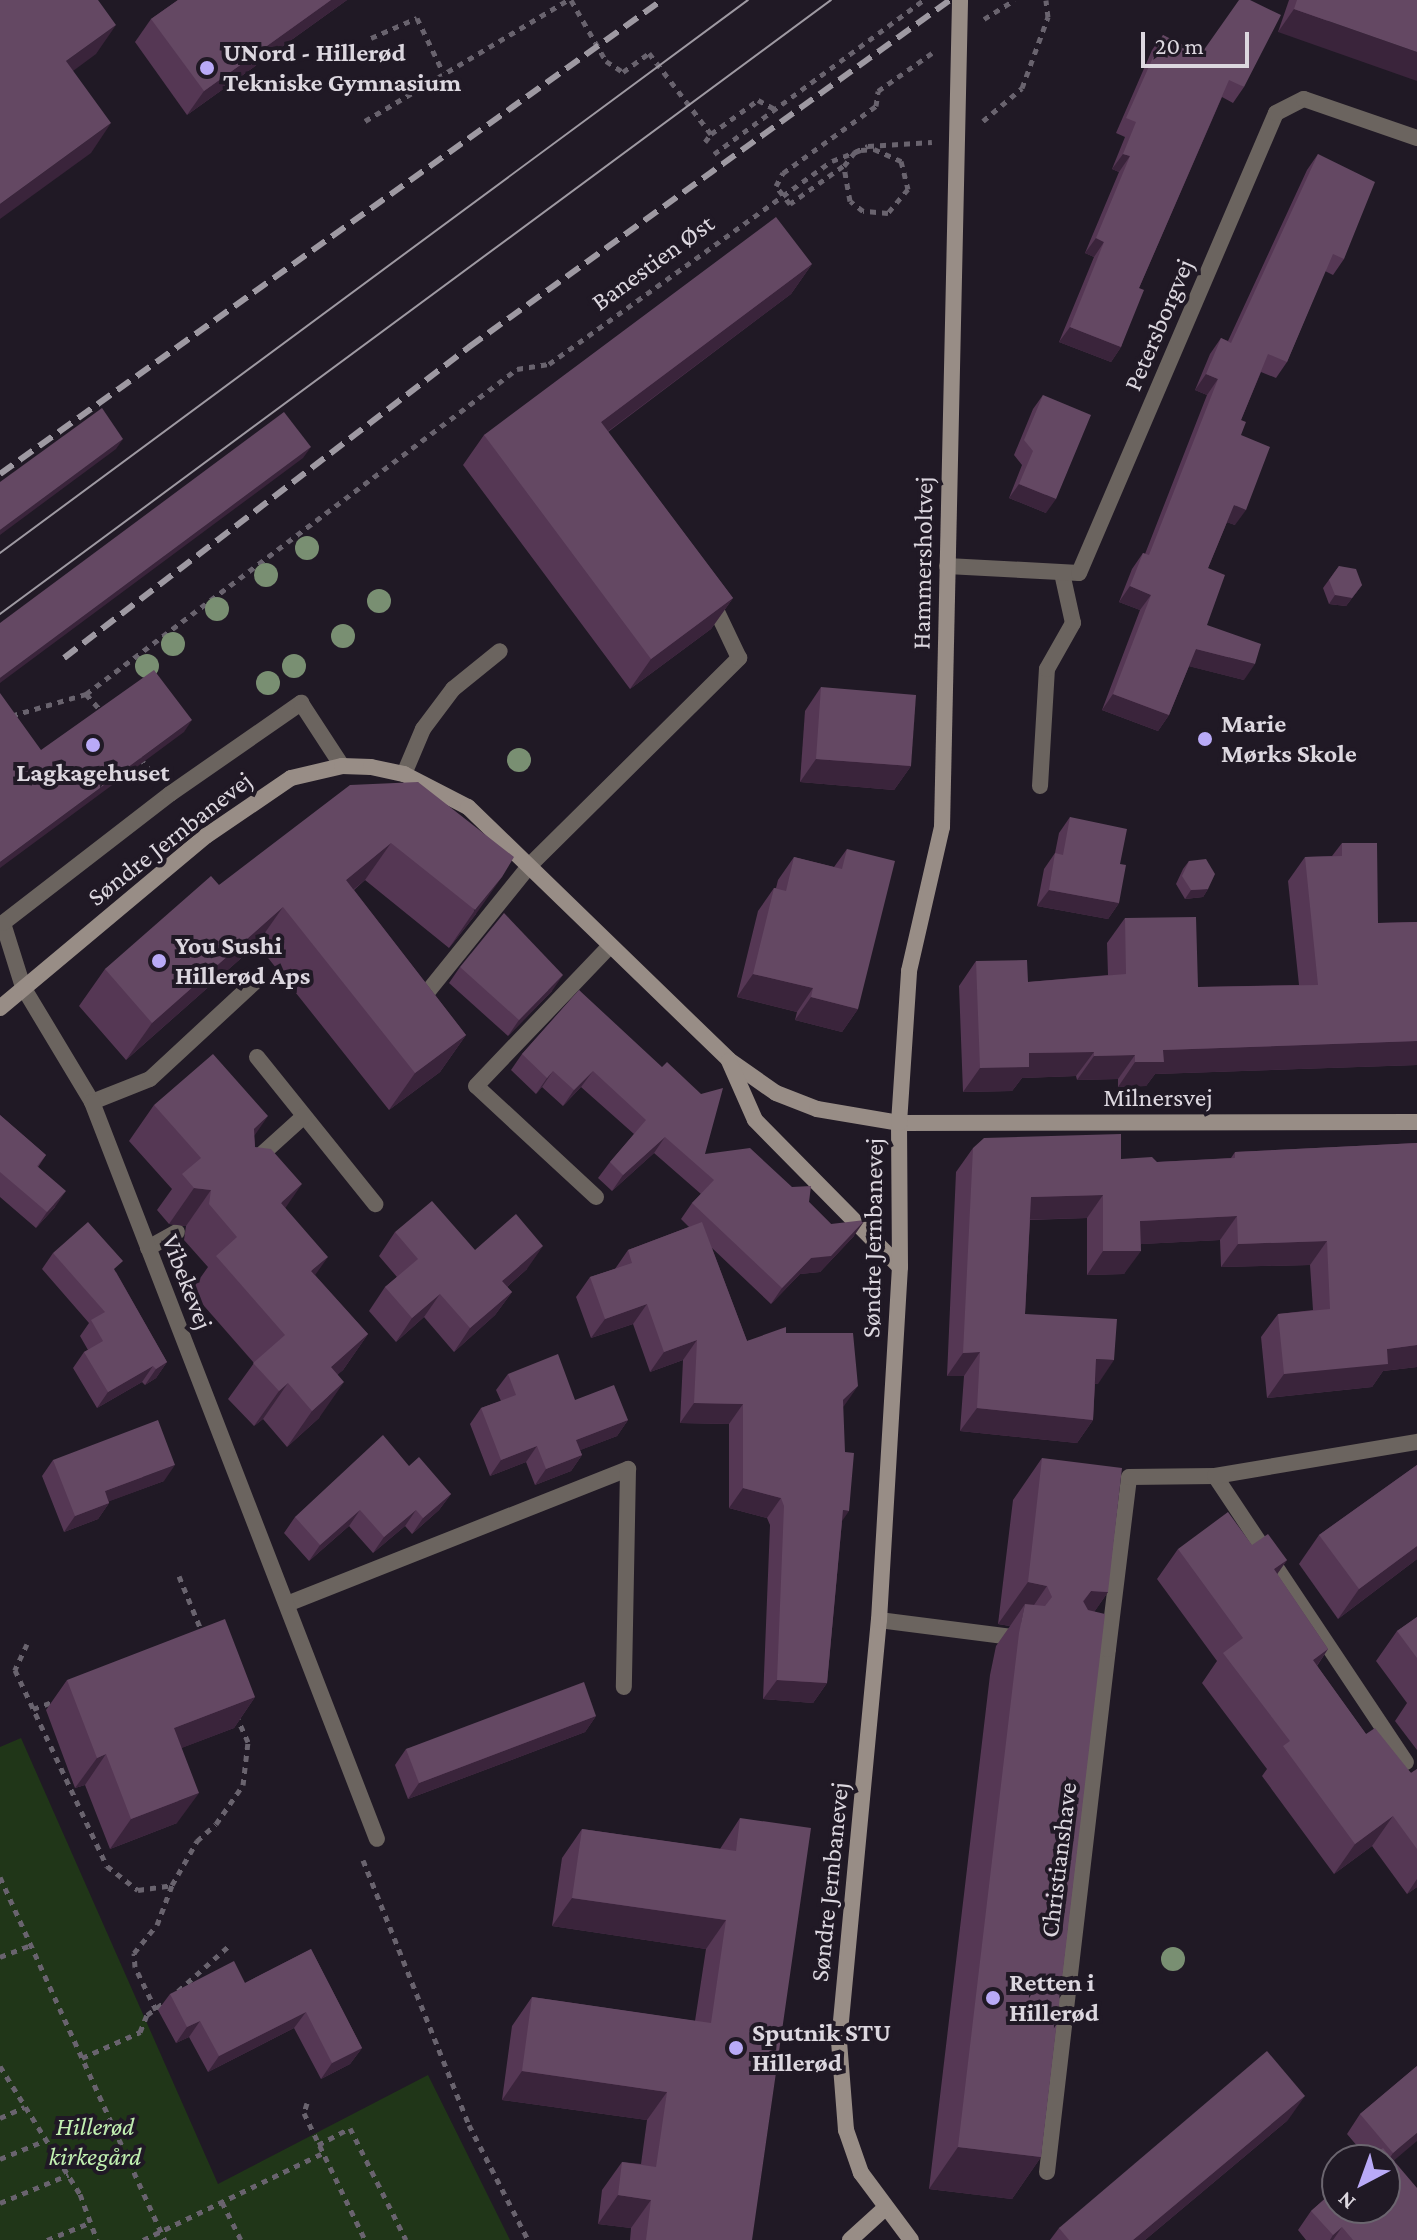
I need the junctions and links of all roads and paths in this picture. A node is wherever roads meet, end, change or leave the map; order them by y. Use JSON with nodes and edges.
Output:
{"nodes":[{"id":1,"x":570,"y":0,"type":"edge"},
{"id":2,"x":924,"y":0,"type":"edge"},
{"id":3,"x":960,"y":0,"type":"edge"},
{"id":4,"x":1046,"y":0,"type":"edge"},
{"id":5,"x":371,"y":38,"type":"dead end"},
{"id":6,"x":443,"y":72,"type":"junction"},
{"id":7,"x":896,"y":77,"type":"dead end"},
{"id":8,"x":1000,"y":106,"type":"dead end"},
{"id":9,"x":775,"y":109,"type":"junction"},
{"id":10,"x":365,"y":121,"type":"dead end"},
{"id":11,"x":711,"y":134,"type":"junction"},
{"id":12,"x":1417,"y":138,"type":"edge"},
{"id":13,"x":959,"y":140,"type":"junction"},
{"id":14,"x":705,"y":142,"type":"dead end"},
{"id":15,"x":714,"y":154,"type":"dead end"},
{"id":16,"x":844,"y":166,"type":"junction"},
{"id":17,"x":781,"y":195,"type":"junction"},
{"id":18,"x":947,"y":566,"type":"junction"},
{"id":19,"x":1062,"y":573,"type":"junction"},
{"id":20,"x":700,"y":577,"type":"edge"},
{"id":21,"x":500,"y":651,"type":"dead end"},
{"id":22,"x":86,"y":694,"type":"junction"},
{"id":23,"x":103,"y":713,"type":"edge"},
{"id":24,"x":0,"y":719,"type":"edge"},
{"id":25,"x":342,"y":766,"type":"junction"},
{"id":26,"x":404,"y":774,"type":"junction"},
{"id":27,"x":1040,"y":786,"type":"dead end"},
{"id":28,"x":529,"y":866,"type":"junction"},
{"id":29,"x":609,"y":947,"type":"junction"},
{"id":30,"x":258,"y":979,"type":"dead end"},
{"id":31,"x":23,"y":987,"type":"junction"},
{"id":32,"x":0,"y":1008,"type":"edge"},
{"id":33,"x":426,"y":1016,"type":"edge"},
{"id":34,"x":257,"y":1057,"type":"dead end"},
{"id":35,"x":729,"y":1060,"type":"junction"},
{"id":36,"x":92,"y":1102,"type":"junction"},
{"id":37,"x":304,"y":1116,"type":"junction"},
{"id":38,"x":1417,"y":1122,"type":"edge"},
{"id":39,"x":899,"y":1123,"type":"junction"},
{"id":40,"x":239,"y":1176,"type":"edge"},
{"id":41,"x":596,"y":1197,"type":"dead end"},
{"id":42,"x":375,"y":1204,"type":"dead end"},
{"id":43,"x":177,"y":1232,"type":"dead end"},
{"id":44,"x":148,"y":1248,"type":"junction"},
{"id":45,"x":900,"y":1267,"type":"junction"},
{"id":46,"x":1417,"y":1442,"type":"edge"},
{"id":47,"x":1215,"y":1476,"type":"junction"},
{"id":48,"x":179,"y":1576,"type":"dead end"},
{"id":49,"x":287,"y":1604,"type":"junction"},
{"id":50,"x":879,"y":1620,"type":"junction"},
{"id":51,"x":1012,"y":1637,"type":"dead end"},
{"id":52,"x":206,"y":1641,"type":"edge"},
{"id":53,"x":1065,"y":1643,"type":"edge"},
{"id":54,"x":27,"y":1644,"type":"dead end"},
{"id":55,"x":1108,"y":1649,"type":"junction"},
{"id":56,"x":624,"y":1687,"type":"dead end"},
{"id":57,"x":62,"y":1698,"type":"dead end"},
{"id":58,"x":230,"y":1699,"type":"edge"},
{"id":59,"x":33,"y":1709,"type":"junction"},
{"id":60,"x":1406,"y":1762,"type":"edge"},
{"id":61,"x":377,"y":1839,"type":"joint"},
{"id":62,"x":0,"y":1877,"type":"edge"},
{"id":63,"x":172,"y":1885,"type":"junction"},
{"id":64,"x":231,"y":1944,"type":"dead end"},
{"id":65,"x":31,"y":1945,"type":"junction"},
{"id":66,"x":0,"y":1957,"type":"edge"},
{"id":67,"x":156,"y":2010,"type":"junction"},
{"id":68,"x":82,"y":2058,"type":"junction"},
{"id":69,"x":0,"y":2066,"type":"edge"},
{"id":70,"x":2,"y":2075,"type":"edge"},
{"id":71,"x":307,"y":2103,"type":"dead end"},
{"id":72,"x":25,"y":2107,"type":"junction"},
{"id":73,"x":0,"y":2118,"type":"edge"},
{"id":74,"x":46,"y":2140,"type":"junction"},
{"id":75,"x":318,"y":2145,"type":"junction"},
{"id":76,"x":323,"y":2153,"type":"junction"},
{"id":77,"x":0,"y":2159,"type":"edge"},
{"id":78,"x":1047,"y":2172,"type":"edge"},
{"id":79,"x":68,"y":2175,"type":"junction"},
{"id":80,"x":222,"y":2202,"type":"junction"},
{"id":81,"x":0,"y":2203,"type":"edge"},
{"id":82,"x":885,"y":2208,"type":"junction"},
{"id":83,"x":89,"y":2223,"type":"junction"},
{"id":84,"x":161,"y":2231,"type":"junction"},
{"id":85,"x":47,"y":2240,"type":"edge"},
{"id":86,"x":97,"y":2240,"type":"edge"},
{"id":87,"x":143,"y":2240,"type":"edge"},
{"id":88,"x":165,"y":2240,"type":"edge"},
{"id":89,"x":241,"y":2240,"type":"edge"},
{"id":90,"x":365,"y":2240,"type":"edge"},
{"id":91,"x":406,"y":2240,"type":"edge"},
{"id":92,"x":528,"y":2240,"type":"edge"},
{"id":93,"x":850,"y":2240,"type":"edge"},
{"id":94,"x":911,"y":2240,"type":"edge"}],
"edges":[{"from":1,"to":6,"type":"path"},
{"from":1,"to":11,"type":"path"},
{"from":2,"to":9,"type":"path"},
{"from":3,"to":13,"type":"street","name":"Hammersholtvej"},
{"from":4,"to":8,"type":"path"},
{"from":5,"to":6,"type":"path"},
{"from":6,"to":10,"type":"path"},
{"from":7,"to":17,"type":"path"},
{"from":9,"to":11,"type":"path"},
{"from":9,"to":15,"type":"path"},
{"from":11,"to":14,"type":"path"},
{"from":12,"to":19,"type":"street","name":"Petersborgvej"},
{"from":13,"to":16,"type":"path"},
{"from":13,"to":18,"type":"street","name":"Hammersholtvej"},
{"from":16,"to":17,"type":"path"},
{"from":16,"to":17,"type":"path","name":"Banestien Øst"},
{"from":17,"to":22,"type":"path","name":"Banestien Øst"},
{"from":18,"to":19,"type":"street"},
{"from":18,"to":39,"type":"street","name":"Hammersholtvej"},
{"from":19,"to":27,"type":"street"},
{"from":20,"to":28,"type":"street"},
{"from":21,"to":26,"type":"street"},
{"from":22,"to":23,"type":"path"},
{"from":22,"to":24,"type":"path"},
{"from":25,"to":26,"type":"street","name":"Søndre Jernbanevej"},
{"from":25,"to":31,"type":"street","name":"Søndre Jernbanevej"},
{"from":25,"to":31,"type":"street","name":"Vibekevej"},
{"from":26,"to":28,"type":"street","name":"Søndre Jernbanevej"},
{"from":28,"to":29,"type":"street","name":"Søndre Jernbanevej"},
{"from":28,"to":33,"type":"street"},
{"from":29,"to":35,"type":"street","name":"Søndre Jernbanevej"},
{"from":29,"to":41,"type":"street"},
{"from":30,"to":36,"type":"street"},
{"from":31,"to":32,"type":"street","name":"Søndre Jernbanevej"},
{"from":31,"to":36,"type":"street","name":"Vibekevej"},
{"from":34,"to":37,"type":"street"},
{"from":35,"to":39,"type":"street","name":"Søndre Jernbanevej"},
{"from":35,"to":45,"type":"street"},
{"from":36,"to":44,"type":"street","name":"Vibekevej"},
{"from":37,"to":40,"type":"street"},
{"from":37,"to":42,"type":"street"},
{"from":38,"to":39,"type":"street","name":"Milnersvej"},
{"from":39,"to":45,"type":"street","name":"Søndre Jernbanevej"},
{"from":43,"to":44,"type":"street"},
{"from":44,"to":49,"type":"street","name":"Vibekevej"},
{"from":45,"to":50,"type":"street","name":"Søndre Jernbanevej"},
{"from":46,"to":47,"type":"street","name":"Christianshave"},
{"from":47,"to":55,"type":"street","name":"Christianshave"},
{"from":47,"to":60,"type":"street"},
{"from":48,"to":52,"type":"path"},
{"from":49,"to":56,"type":"street"},
{"from":49,"to":61,"type":"street","name":"Vibekevej"},
{"from":50,"to":51,"type":"street"},
{"from":50,"to":82,"type":"street","name":"Søndre Jernbanevej"},
{"from":53,"to":55,"type":"street"},
{"from":54,"to":59,"type":"path"},
{"from":55,"to":78,"type":"street","name":"Christianshave"},
{"from":57,"to":59,"type":"path"},
{"from":58,"to":63,"type":"path"},
{"from":59,"to":63,"type":"path"},
{"from":61,"to":92,"type":"path"},
{"from":62,"to":65,"type":"path"},
{"from":63,"to":67,"type":"path"},
{"from":64,"to":67,"type":"path"},
{"from":65,"to":66,"type":"path"},
{"from":65,"to":68,"type":"path"},
{"from":67,"to":68,"type":"path"},
{"from":68,"to":84,"type":"path"},
{"from":69,"to":70,"type":"path"},
{"from":70,"to":72,"type":"path"},
{"from":71,"to":75,"type":"path"},
{"from":72,"to":73,"type":"path"},
{"from":72,"to":74,"type":"path"},
{"from":74,"to":77,"type":"path"},
{"from":74,"to":79,"type":"path"},
{"from":75,"to":76,"type":"path"},
{"from":75,"to":91,"type":"path"},
{"from":76,"to":80,"type":"path"},
{"from":76,"to":90,"type":"path"},
{"from":79,"to":81,"type":"path"},
{"from":79,"to":83,"type":"path"},
{"from":80,"to":84,"type":"path"},
{"from":80,"to":89,"type":"path"},
{"from":82,"to":93,"type":"street"},
{"from":82,"to":94,"type":"street","name":"Søndre Jernbanevej"},
{"from":83,"to":85,"type":"path"},
{"from":83,"to":86,"type":"path"},
{"from":84,"to":87,"type":"path"},
{"from":84,"to":88,"type":"path"}]}
